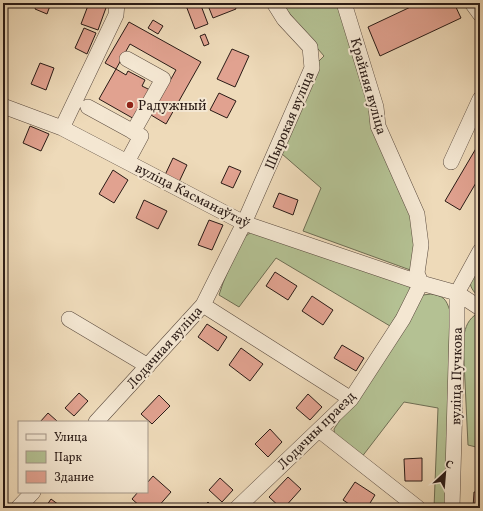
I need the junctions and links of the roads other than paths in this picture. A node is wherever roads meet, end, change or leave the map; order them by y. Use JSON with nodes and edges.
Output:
{"nodes":[{"id":1,"x":274,"y":3,"type":"edge"},
{"id":2,"x":344,"y":3,"type":"edge"},
{"id":3,"x":472,"y":3,"type":"edge"},
{"id":4,"x":116,"y":9,"type":"edge"},
{"id":5,"x":480,"y":14,"type":"edge"},
{"id":6,"x":127,"y":59,"type":"dead end"},
{"id":7,"x":480,"y":99,"type":"edge"},
{"id":8,"x":88,"y":107,"type":"dead end"},
{"id":9,"x":4,"y":109,"type":"edge"},
{"id":10,"x":62,"y":128,"type":"junction"},
{"id":11,"x":133,"y":132,"type":"junction"},
{"id":12,"x":127,"y":162,"type":"junction"},
{"id":13,"x":451,"y":162,"type":"dead end"},
{"id":14,"x":244,"y":223,"type":"junction"},
{"id":15,"x":480,"y":251,"type":"edge"},
{"id":16,"x":421,"y":283,"type":"junction"},
{"id":17,"x":457,"y":293,"type":"junction"},
{"id":18,"x":203,"y":304,"type":"junction"},
{"id":19,"x":480,"y":308,"type":"edge"},
{"id":20,"x":69,"y":319,"type":"dead end"},
{"id":21,"x":148,"y":366,"type":"junction"},
{"id":22,"x":351,"y":399,"type":"junction"},
{"id":23,"x":97,"y":421,"type":"edge"},
{"id":24,"x":319,"y":430,"type":"junction"},
{"id":25,"x":32,"y":493,"type":"edge"},
{"id":26,"x":18,"y":508,"type":"edge"},
{"id":27,"x":237,"y":508,"type":"edge"},
{"id":28,"x":418,"y":508,"type":"edge"},
{"id":29,"x":452,"y":508,"type":"edge"}],
"edges":[{"from":1,"to":14,"type":"street","name":"Шырокая вуліца"},
{"from":2,"to":16,"type":"street","name":"Крайняя вуліца"},
{"from":3,"to":5,"type":"street"},
{"from":4,"to":10,"type":"street"},
{"from":6,"to":11,"type":"street"},
{"from":7,"to":13,"type":"street"},
{"from":8,"to":11,"type":"street"},
{"from":9,"to":10,"type":"street","name":"вуліца Касманаўтаў"},
{"from":10,"to":12,"type":"street","name":"вуліца Касманаўтаў"},
{"from":11,"to":12,"type":"street"},
{"from":12,"to":14,"type":"street","name":"вуліца Касманаўтаў"},
{"from":14,"to":16,"type":"street","name":"вуліца Касманаўтаў"},
{"from":14,"to":18,"type":"street","name":"Лодачная вуліца"},
{"from":15,"to":17,"type":"street","name":"вуліца Пучкова"},
{"from":16,"to":17,"type":"street","name":"вуліца Касманаўтаў"},
{"from":16,"to":22,"type":"street","name":"Лодачны праезд"},
{"from":17,"to":19,"type":"street","name":"вуліца Касманаўтаў"},
{"from":17,"to":29,"type":"street","name":"вуліца Пучкова"},
{"from":18,"to":21,"type":"street","name":"Лодачная вуліца"},
{"from":18,"to":22,"type":"street"},
{"from":20,"to":21,"type":"street"},
{"from":21,"to":23,"type":"street","name":"Лодачная вуліца"},
{"from":22,"to":24,"type":"street","name":"Лодачны праезд"},
{"from":24,"to":27,"type":"street","name":"Лодачны праезд"},
{"from":24,"to":28,"type":"street"},
{"from":25,"to":26,"type":"street"}]}
